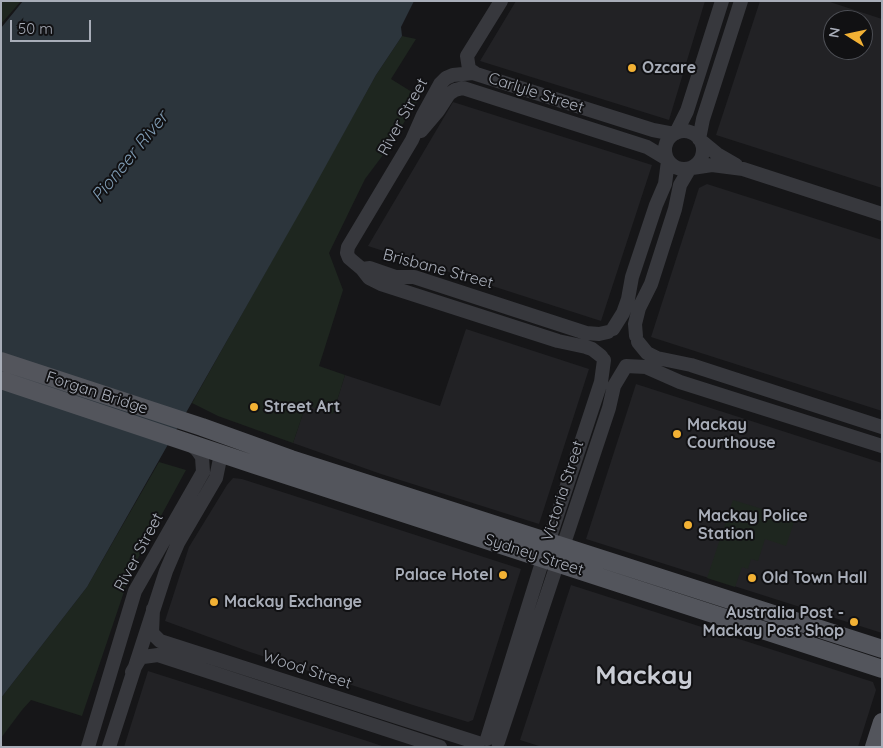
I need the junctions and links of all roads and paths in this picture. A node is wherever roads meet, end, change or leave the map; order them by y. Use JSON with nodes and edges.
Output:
{"nodes":[{"id":1,"x":501,"y":1,"type":"edge"},
{"id":2,"x":722,"y":1,"type":"edge"},
{"id":3,"x":741,"y":1,"type":"edge"},
{"id":4,"x":478,"y":74,"type":"junction"},
{"id":5,"x":475,"y":92,"type":"junction"},
{"id":6,"x":675,"y":134,"type":"junction"},
{"id":7,"x":700,"y":139,"type":"junction"},
{"id":8,"x":412,"y":140,"type":"junction"},
{"id":9,"x":668,"y":160,"type":"junction"},
{"id":10,"x":691,"y":168,"type":"junction"},
{"id":11,"x":743,"y":169,"type":"junction"},
{"id":12,"x":882,"y":214,"type":"edge"},
{"id":13,"x":360,"y":268,"type":"junction"},
{"id":14,"x":406,"y":277,"type":"junction"},
{"id":15,"x":403,"y":291,"type":"junction"},
{"id":16,"x":610,"y":331,"type":"junction"},
{"id":17,"x":637,"y":339,"type":"junction"},
{"id":18,"x":602,"y":358,"type":"junction"},
{"id":19,"x":1,"y":361,"type":"edge"},
{"id":20,"x":626,"y":366,"type":"junction"},
{"id":21,"x":1,"y":380,"type":"edge"},
{"id":22,"x":197,"y":425,"type":"junction"},
{"id":23,"x":882,"y":428,"type":"edge"},
{"id":24,"x":186,"y":441,"type":"junction"},
{"id":25,"x":882,"y":446,"type":"edge"},
{"id":26,"x":222,"y":454,"type":"junction"},
{"id":27,"x":291,"y":459,"type":"junction"},
{"id":28,"x":293,"y":478,"type":"junction"},
{"id":29,"x":553,"y":553,"type":"junction"},
{"id":30,"x":153,"y":608,"type":"junction"},
{"id":31,"x":124,"y":628,"type":"junction"},
{"id":32,"x":882,"y":649,"type":"edge"},
{"id":33,"x":882,"y":669,"type":"edge"},
{"id":34,"x":252,"y":670,"type":"junction"},
{"id":35,"x":132,"y":672,"type":"junction"},
{"id":36,"x":247,"y":684,"type":"junction"},
{"id":37,"x":320,"y":692,"type":"junction"},
{"id":38,"x":315,"y":706,"type":"junction"},
{"id":39,"x":372,"y":709,"type":"junction"},
{"id":40,"x":408,"y":721,"type":"junction"},
{"id":41,"x":882,"y":722,"type":"edge"},
{"id":42,"x":368,"y":724,"type":"junction"},
{"id":43,"x":404,"y":735,"type":"junction"},
{"id":44,"x":488,"y":743,"type":"edge"},
{"id":45,"x":88,"y":747,"type":"edge"},
{"id":46,"x":109,"y":747,"type":"edge"},
{"id":47,"x":440,"y":747,"type":"edge"},
{"id":48,"x":874,"y":747,"type":"edge"}],
"edges":[{"from":1,"to":4,"type":"street"},
{"from":2,"to":6,"type":"street"},
{"from":3,"to":7,"type":"street"},
{"from":4,"to":5,"type":"street"},
{"from":4,"to":6,"type":"street","name":"Carlyle Street"},
{"from":4,"to":8,"type":"street","name":"River Street"},
{"from":5,"to":8,"type":"street","name":"Carlyle Street"},
{"from":5,"to":9,"type":"street","name":"Carlyle Street"},
{"from":6,"to":7,"type":"street"},
{"from":6,"to":9,"type":"street"},
{"from":7,"to":10,"type":"street"},
{"from":7,"to":11,"type":"street"},
{"from":8,"to":13,"type":"street","name":"River Street"},
{"from":9,"to":10,"type":"street"},
{"from":9,"to":16,"type":"street"},
{"from":10,"to":11,"type":"street"},
{"from":10,"to":17,"type":"street"},
{"from":11,"to":12,"type":"street"},
{"from":13,"to":14,"type":"street","name":"Brisbane Street"},
{"from":13,"to":15,"type":"street","name":"Brisbane Street"},
{"from":14,"to":15,"type":"street"},
{"from":14,"to":16,"type":"street","name":"Brisbane Street"},
{"from":15,"to":18,"type":"street","name":"Brisbane Street"},
{"from":16,"to":17,"type":"street"},
{"from":16,"to":18,"type":"street"},
{"from":17,"to":20,"type":"street"},
{"from":17,"to":23,"type":"street"},
{"from":18,"to":20,"type":"street"},
{"from":18,"to":29,"type":"street","name":"Victoria Street"},
{"from":19,"to":22,"type":"main road","name":"Forgan Bridge"},
{"from":20,"to":25,"type":"street"},
{"from":20,"to":29,"type":"street","name":"Victoria Street"},
{"from":21,"to":24,"type":"main road","name":"Forgan Bridge"},
{"from":22,"to":26,"type":"main road"},
{"from":22,"to":27,"type":"main road","name":"Sydney Street"},
{"from":24,"to":26,"type":"main road","name":"Sydney Street"},
{"from":24,"to":31,"type":"street","name":"River Street"},
{"from":26,"to":28,"type":"main road","name":"Sydney Street"},
{"from":26,"to":30,"type":"street","name":"River Street"},
{"from":27,"to":28,"type":"main road"},
{"from":27,"to":29,"type":"main road","name":"Sydney Street"},
{"from":28,"to":29,"type":"main road","name":"Sydney Street"},
{"from":29,"to":32,"type":"main road","name":"Sydney Street"},
{"from":29,"to":33,"type":"main road","name":"Sydney Street"},
{"from":29,"to":44,"type":"street","name":"Victoria Street"},
{"from":30,"to":31,"type":"street"},
{"from":30,"to":34,"type":"street","name":"Wood Street"},
{"from":30,"to":35,"type":"street","name":"River Street"},
{"from":31,"to":45,"type":"street","name":"River Street"},
{"from":34,"to":36,"type":"street"},
{"from":34,"to":37,"type":"street","name":"Wood Street"},
{"from":35,"to":36,"type":"street","name":"Wood Street"},
{"from":35,"to":46,"type":"street","name":"River Street"},
{"from":36,"to":38,"type":"street","name":"Wood Street"},
{"from":37,"to":38,"type":"street"},
{"from":37,"to":39,"type":"street","name":"Wood Street"},
{"from":38,"to":42,"type":"street","name":"Wood Street"},
{"from":39,"to":40,"type":"street","name":"Wood Street"},
{"from":39,"to":42,"type":"street"},
{"from":40,"to":43,"type":"street"},
{"from":40,"to":44,"type":"street","name":"Wood Street"},
{"from":41,"to":48,"type":"main road"},
{"from":42,"to":43,"type":"street","name":"Wood Street"},
{"from":43,"to":47,"type":"street","name":"Wood Street"}]}
